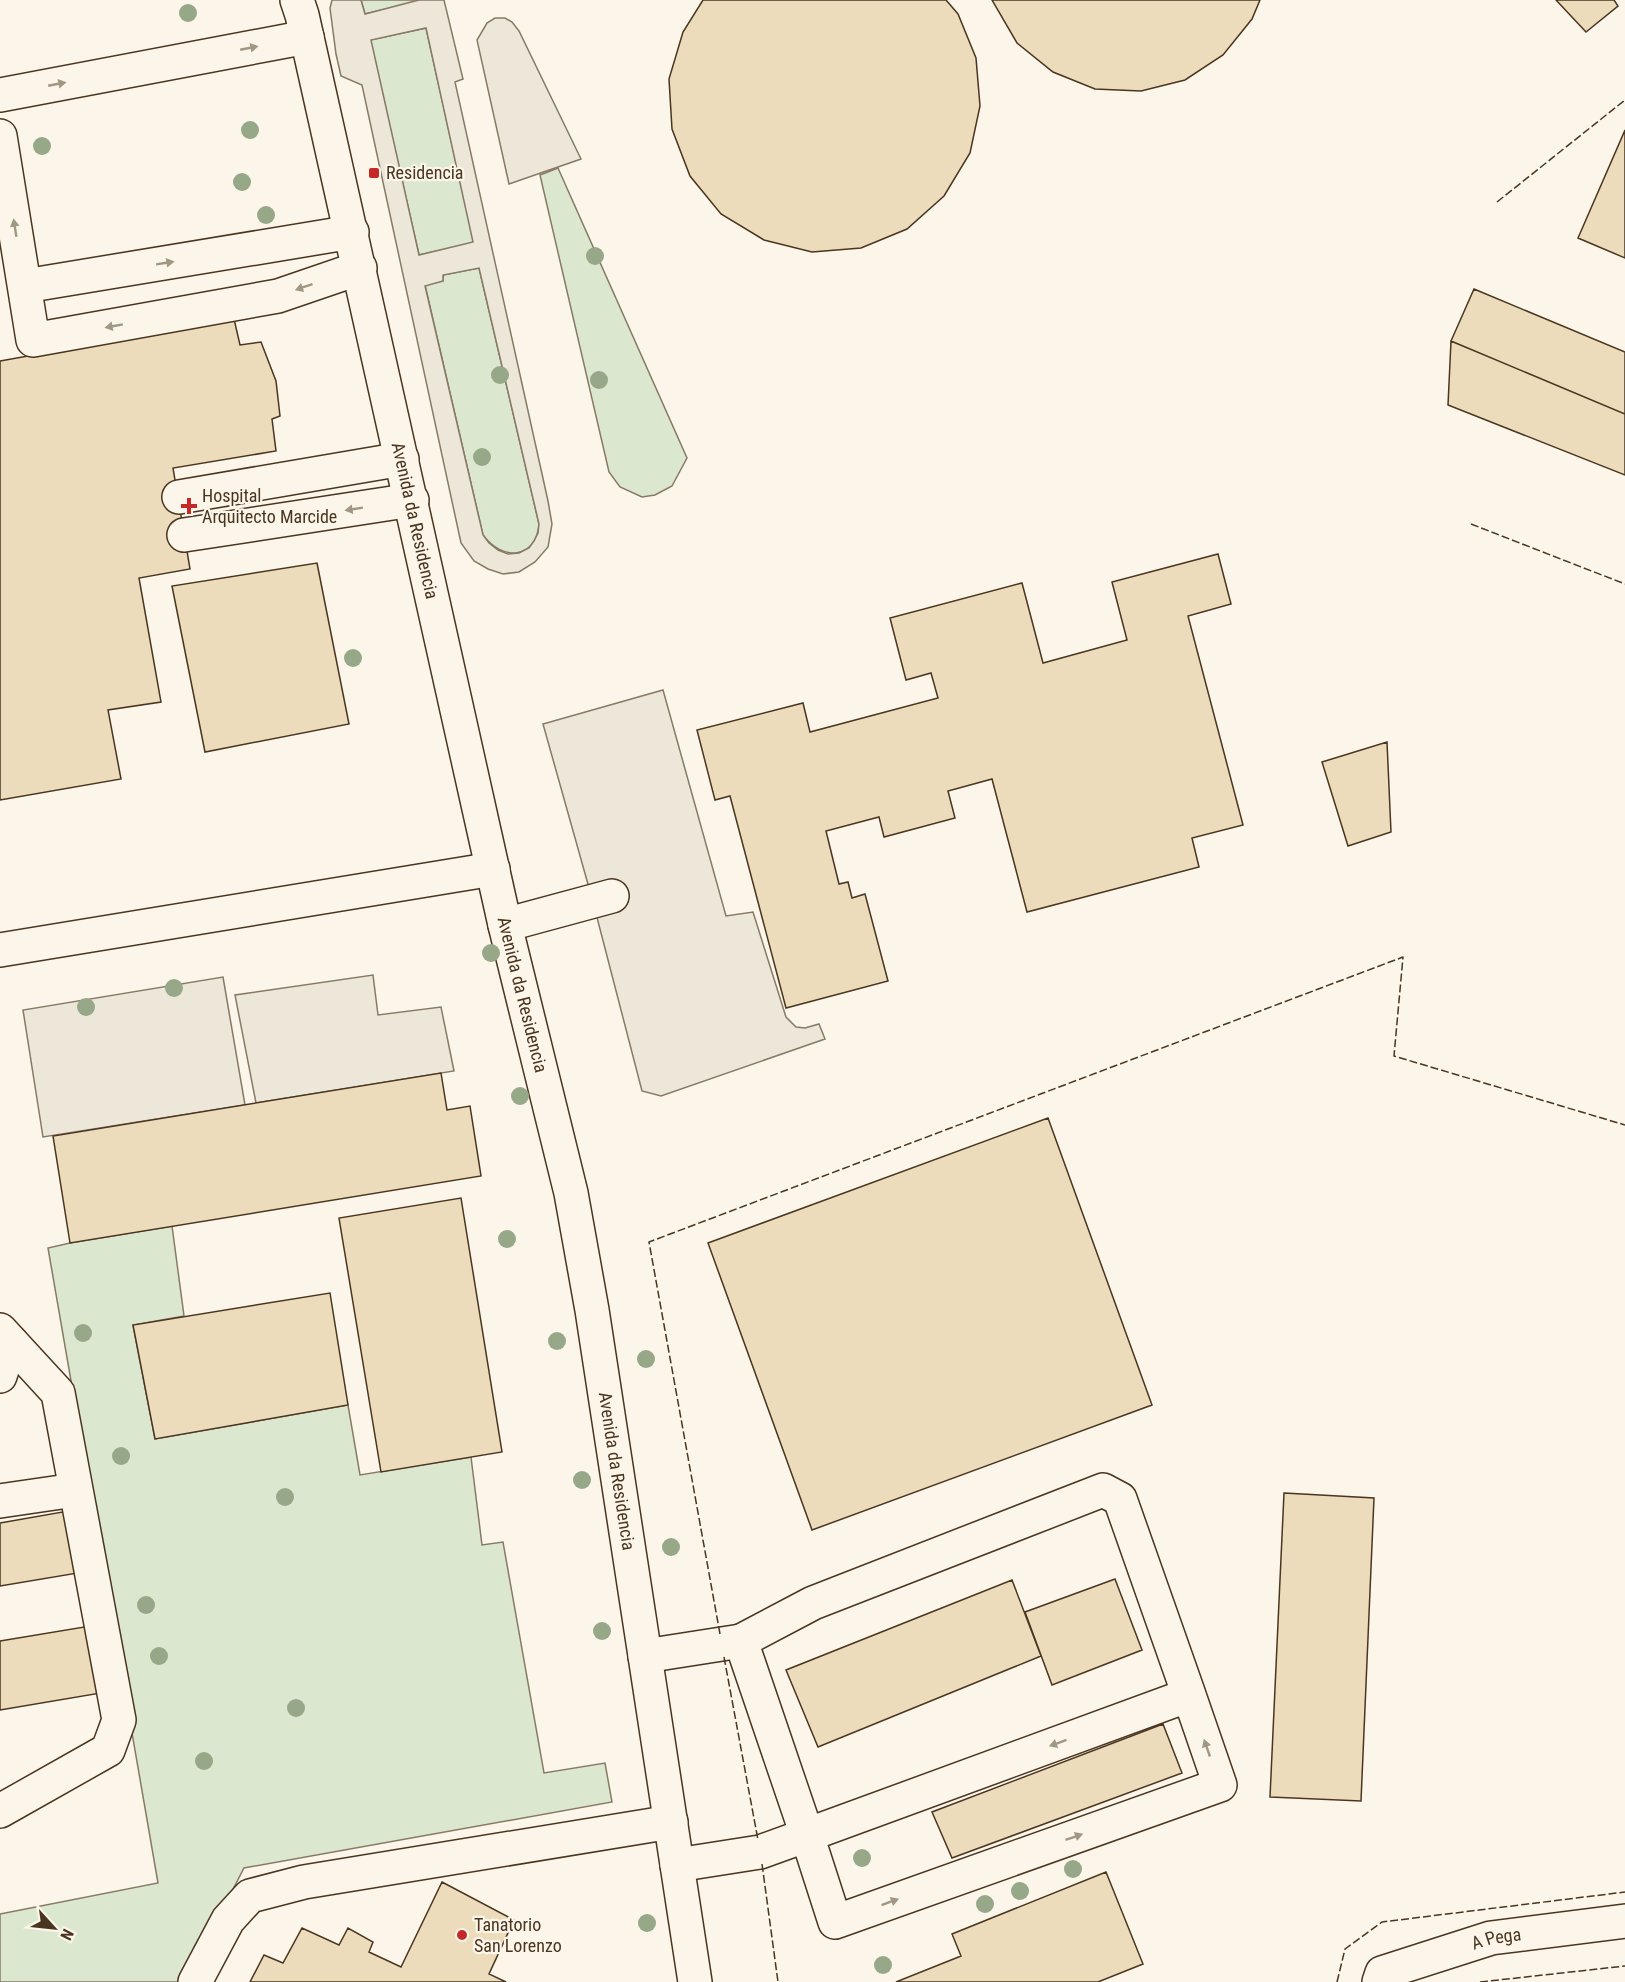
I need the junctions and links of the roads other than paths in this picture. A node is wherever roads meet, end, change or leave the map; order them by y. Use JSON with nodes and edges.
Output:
{"nodes":[{"id":1,"x":303,"y":13,"type":"edge"},
{"id":2,"x":0,"y":95,"type":"edge"},
{"id":3,"x":0,"y":136,"type":"edge"},
{"id":4,"x":352,"y":232,"type":"junction"},
{"id":5,"x":360,"y":268,"type":"junction"},
{"id":6,"x":24,"y":286,"type":"junction"},
{"id":7,"x":402,"y":459,"type":"junction"},
{"id":8,"x":179,"y":496,"type":"dead end"},
{"id":9,"x":412,"y":500,"type":"junction"},
{"id":10,"x":184,"y":535,"type":"dead end"},
{"id":11,"x":494,"y":869,"type":"junction"},
{"id":12,"x":612,"y":896,"type":"dead end"},
{"id":13,"x":505,"y":925,"type":"junction"},
{"id":14,"x":0,"y":950,"type":"edge"},
{"id":15,"x":6,"y":1336,"type":"edge"},
{"id":16,"x":0,"y":1376,"type":"edge"},
{"id":17,"x":75,"y":1490,"type":"junction"},
{"id":18,"x":0,"y":1501,"type":"edge"},
{"id":19,"x":741,"y":1641,"type":"junction"},
{"id":20,"x":645,"y":1656,"type":"junction"},
{"id":21,"x":1189,"y":1695,"type":"junction"},
{"id":22,"x":0,"y":1810,"type":"edge"},
{"id":23,"x":671,"y":1822,"type":"junction"},
{"id":24,"x":807,"y":1835,"type":"junction"},
{"id":25,"x":677,"y":1865,"type":"junction"},
{"id":26,"x":1625,"y":1921,"type":"edge"},
{"id":27,"x":195,"y":1982,"type":"edge"},
{"id":28,"x":696,"y":1982,"type":"edge"},
{"id":29,"x":1379,"y":1982,"type":"edge"}],
"edges":[{"from":2,"to":1,"type":"street","one_way":true},
{"from":1,"to":4,"type":"street","name":"Avenida da Residencia"},
{"from":6,"to":3,"type":"street","one_way":true},
{"from":4,"to":5,"type":"street","name":"Avenida da Residencia"},
{"from":6,"to":4,"type":"street","one_way":true},
{"from":5,"to":6,"type":"street","one_way":true},
{"from":5,"to":7,"type":"street","name":"Avenida da Residencia"},
{"from":7,"to":8,"type":"street"},
{"from":7,"to":9,"type":"street","name":"Avenida da Residencia"},
{"from":9,"to":10,"type":"street","one_way":true},
{"from":9,"to":11,"type":"street","name":"Avenida da Residencia"},
{"from":11,"to":13,"type":"street","name":"Avenida da Residencia"},
{"from":11,"to":14,"type":"street"},
{"from":12,"to":13,"type":"street"},
{"from":13,"to":20,"type":"street","name":"Avenida da Residencia"},
{"from":15,"to":16,"type":"street"},
{"from":15,"to":17,"type":"street"},
{"from":17,"to":18,"type":"street"},
{"from":17,"to":22,"type":"street"},
{"from":19,"to":20,"type":"street"},
{"from":19,"to":21,"type":"street"},
{"from":19,"to":24,"type":"street"},
{"from":20,"to":23,"type":"street","name":"Avenida da Residencia"},
{"from":21,"to":24,"type":"street","one_way":true},
{"from":24,"to":21,"type":"street","one_way":true},
{"from":23,"to":25,"type":"street","name":"Avenida da Residencia"},
{"from":23,"to":27,"type":"street"},
{"from":24,"to":25,"type":"street"},
{"from":25,"to":28,"type":"street","name":"Avenida da Residencia"},
{"from":26,"to":29,"type":"street","name":"A Pega"}]}
